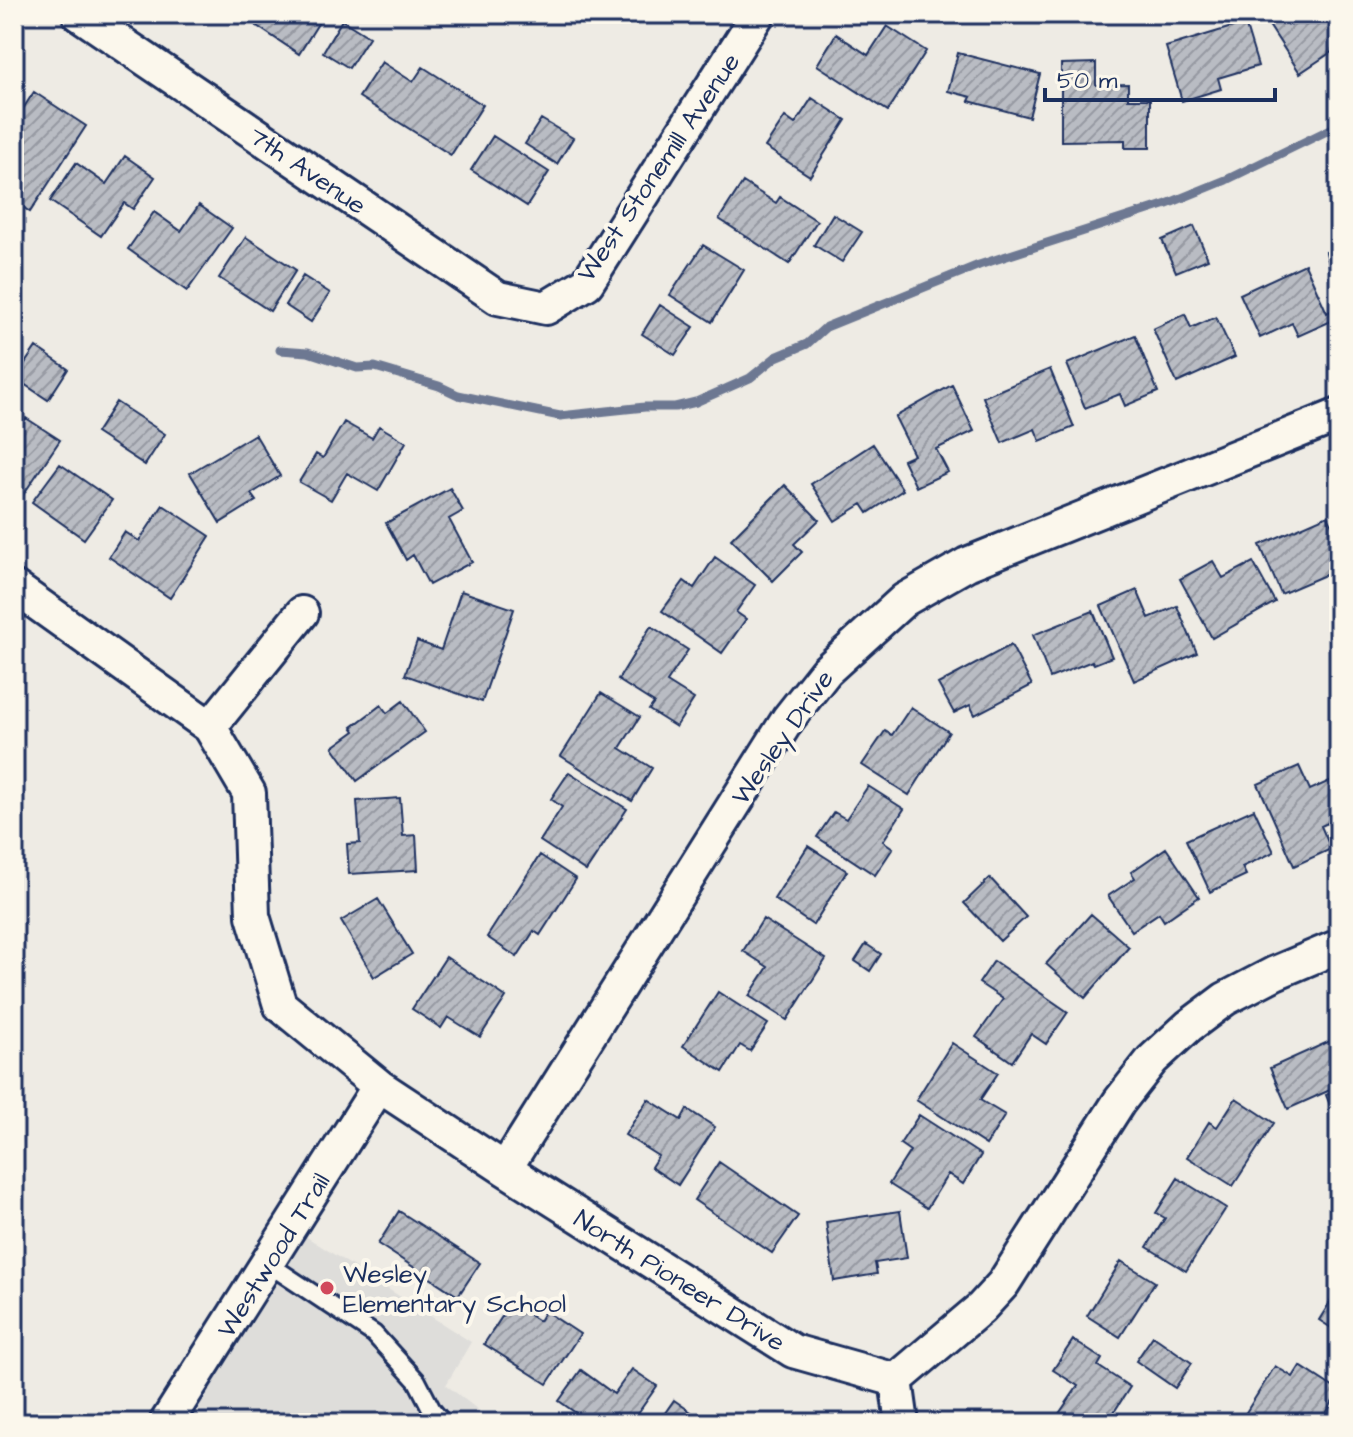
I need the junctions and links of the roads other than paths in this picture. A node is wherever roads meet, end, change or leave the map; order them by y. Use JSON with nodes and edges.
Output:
{"nodes":[{"id":1,"x":79,"y":14,"type":"edge"},
{"id":2,"x":758,"y":14,"type":"edge"},
{"id":3,"x":546,"y":308,"type":"joint"},
{"id":4,"x":1339,"y":415,"type":"edge"},
{"id":5,"x":14,"y":587,"type":"edge"},
{"id":6,"x":302,"y":613,"type":"dead end"},
{"id":7,"x":210,"y":727,"type":"junction"},
{"id":8,"x":1339,"y":946,"type":"edge"},
{"id":9,"x":379,"y":1086,"type":"junction"},
{"id":10,"x":505,"y":1169,"type":"junction"},
{"id":11,"x":267,"y":1263,"type":"junction"},
{"id":12,"x":896,"y":1380,"type":"junction"},
{"id":13,"x":166,"y":1423,"type":"edge"},
{"id":14,"x":443,"y":1423,"type":"edge"},
{"id":15,"x":902,"y":1423,"type":"edge"}],
"edges":[{"from":1,"to":3,"type":"street","name":"7th Avenue"},
{"from":2,"to":3,"type":"street","name":"West Stonemill Avenue"},
{"from":4,"to":10,"type":"street","name":"Wesley Drive"},
{"from":5,"to":7,"type":"street","name":"North Pioneer Drive"},
{"from":6,"to":7,"type":"street"},
{"from":7,"to":9,"type":"street","name":"North Pioneer Drive"},
{"from":8,"to":12,"type":"street"},
{"from":9,"to":10,"type":"street","name":"North Pioneer Drive"},
{"from":9,"to":11,"type":"street","name":"Westwood Trail"},
{"from":10,"to":12,"type":"street","name":"North Pioneer Drive"},
{"from":11,"to":13,"type":"street","name":"Westwood Trail"},
{"from":11,"to":14,"type":"lane"},
{"from":12,"to":15,"type":"street"}]}
